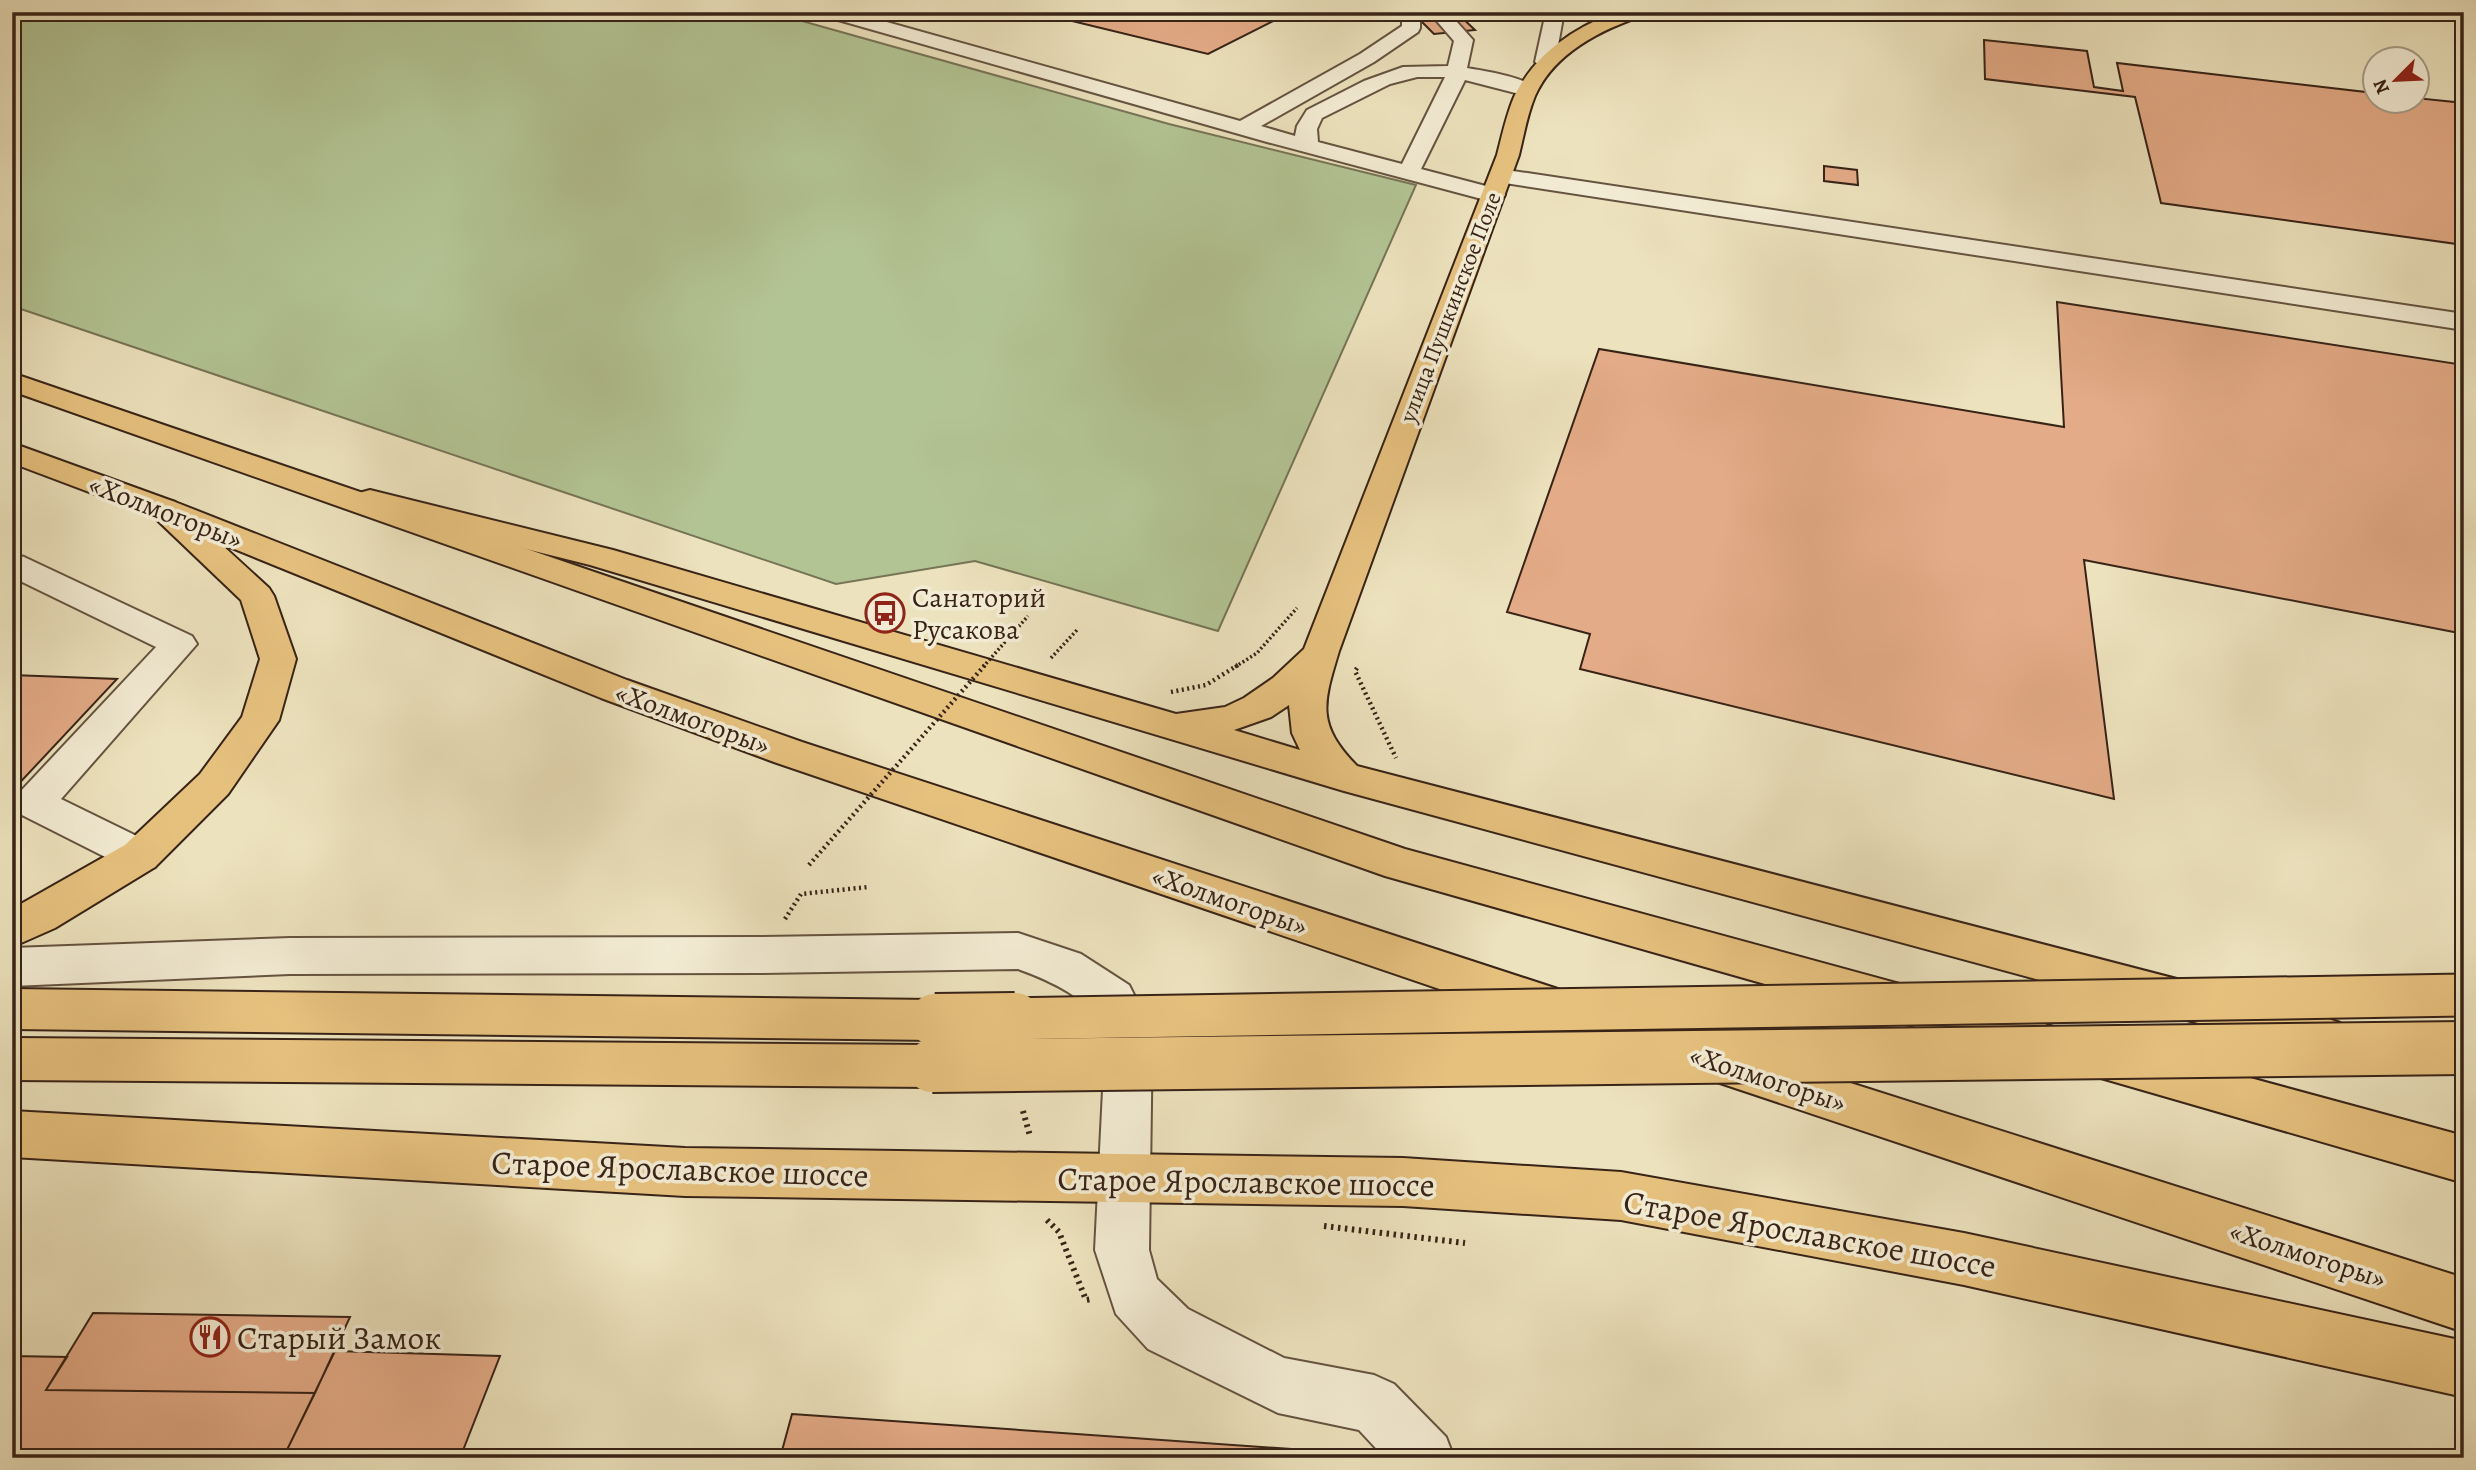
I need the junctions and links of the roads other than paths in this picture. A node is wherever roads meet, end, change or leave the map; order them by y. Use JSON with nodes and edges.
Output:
{"nodes":[{"id":1,"x":830,"y":12,"type":"edge"},
{"id":2,"x":1411,"y":12,"type":"edge"},
{"id":3,"x":1438,"y":12,"type":"edge"},
{"id":4,"x":1636,"y":12,"type":"edge"},
{"id":5,"x":1555,"y":17,"type":"edge"},
{"id":6,"x":1590,"y":30,"type":"junction"},
{"id":7,"x":1545,"y":62,"type":"junction"},
{"id":8,"x":1456,"y":79,"type":"junction"},
{"id":9,"x":1527,"y":90,"type":"junction"},
{"id":10,"x":1284,"y":105,"type":"junction"},
{"id":11,"x":1178,"y":110,"type":"junction"},
{"id":12,"x":1243,"y":128,"type":"junction"},
{"id":13,"x":1308,"y":146,"type":"junction"},
{"id":14,"x":1408,"y":173,"type":"junction"},
{"id":15,"x":1496,"y":186,"type":"junction"},
{"id":16,"x":2464,"y":322,"type":"edge"},
{"id":17,"x":12,"y":381,"type":"edge"},
{"id":18,"x":12,"y":452,"type":"edge"},
{"id":19,"x":293,"y":481,"type":"junction"},
{"id":20,"x":164,"y":509,"type":"junction"},
{"id":21,"x":12,"y":564,"type":"edge"},
{"id":22,"x":1321,"y":651,"type":"junction"},
{"id":23,"x":1162,"y":710,"type":"junction"},
{"id":24,"x":1344,"y":777,"type":"junction"},
{"id":25,"x":23,"y":811,"type":"edge"},
{"id":26,"x":140,"y":856,"type":"junction"},
{"id":27,"x":12,"y":929,"type":"edge"},
{"id":28,"x":12,"y":967,"type":"edge"},
{"id":29,"x":2464,"y":995,"type":"edge"},
{"id":30,"x":12,"y":1009,"type":"edge"},
{"id":31,"x":2464,"y":1048,"type":"edge"},
{"id":32,"x":12,"y":1059,"type":"edge"},
{"id":33,"x":2464,"y":1074,"type":"edge"},
{"id":34,"x":12,"y":1134,"type":"edge"},
{"id":35,"x":2464,"y":1160,"type":"edge"},
{"id":36,"x":1123,"y":1178,"type":"junction"},
{"id":37,"x":2464,"y":1305,"type":"edge"},
{"id":38,"x":2464,"y":1369,"type":"edge"},
{"id":39,"x":1425,"y":1458,"type":"edge"}],
"edges":[{"from":1,"to":11,"type":"street"},
{"from":2,"to":10,"type":"street"},
{"from":3,"to":8,"type":"street"},
{"from":4,"to":6,"type":"main road","name":"улица Пушкинское Поле"},
{"from":5,"to":6,"type":"street"},
{"from":5,"to":7,"type":"street"},
{"from":6,"to":7,"type":"main road","name":"улица Пушкинское Поле"},
{"from":7,"to":9,"type":"main road","name":"улица Пушкинское Поле"},
{"from":8,"to":9,"type":"street"},
{"from":8,"to":13,"type":"street"},
{"from":8,"to":14,"type":"street"},
{"from":9,"to":15,"type":"main road","name":"улица Пушкинское Поле"},
{"from":10,"to":11,"type":"street"},
{"from":10,"to":12,"type":"street"},
{"from":11,"to":12,"type":"street"},
{"from":12,"to":13,"type":"street"},
{"from":13,"to":14,"type":"street"},
{"from":14,"to":15,"type":"street"},
{"from":15,"to":16,"type":"street"},
{"from":15,"to":22,"type":"main road","name":"улица Пушкинское Поле"},
{"from":17,"to":19,"type":"main road"},
{"from":18,"to":20,"type":"main road","name":"«Холмогоры»"},
{"from":19,"to":23,"type":"main road"},
{"from":19,"to":35,"type":"main road"},
{"from":20,"to":26,"type":"main road"},
{"from":20,"to":37,"type":"main road","name":"«Холмогоры»"},
{"from":21,"to":25,"type":"street"},
{"from":22,"to":23,"type":"main road","name":"улица Пушкинское Поле"},
{"from":22,"to":24,"type":"main road","name":"улица Пушкинское Поле"},
{"from":23,"to":24,"type":"main road"},
{"from":24,"to":33,"type":"main road"},
{"from":25,"to":26,"type":"street"},
{"from":26,"to":27,"type":"main road"},
{"from":28,"to":36,"type":"street"},
{"from":29,"to":30,"type":"main road","bridge":true},
{"from":31,"to":32,"type":"main road","bridge":true},
{"from":34,"to":36,"type":"main road","name":"Старое Ярославское шоссе"},
{"from":36,"to":38,"type":"main road","name":"Старое Ярославское шоссе"},
{"from":36,"to":39,"type":"street"}]}
